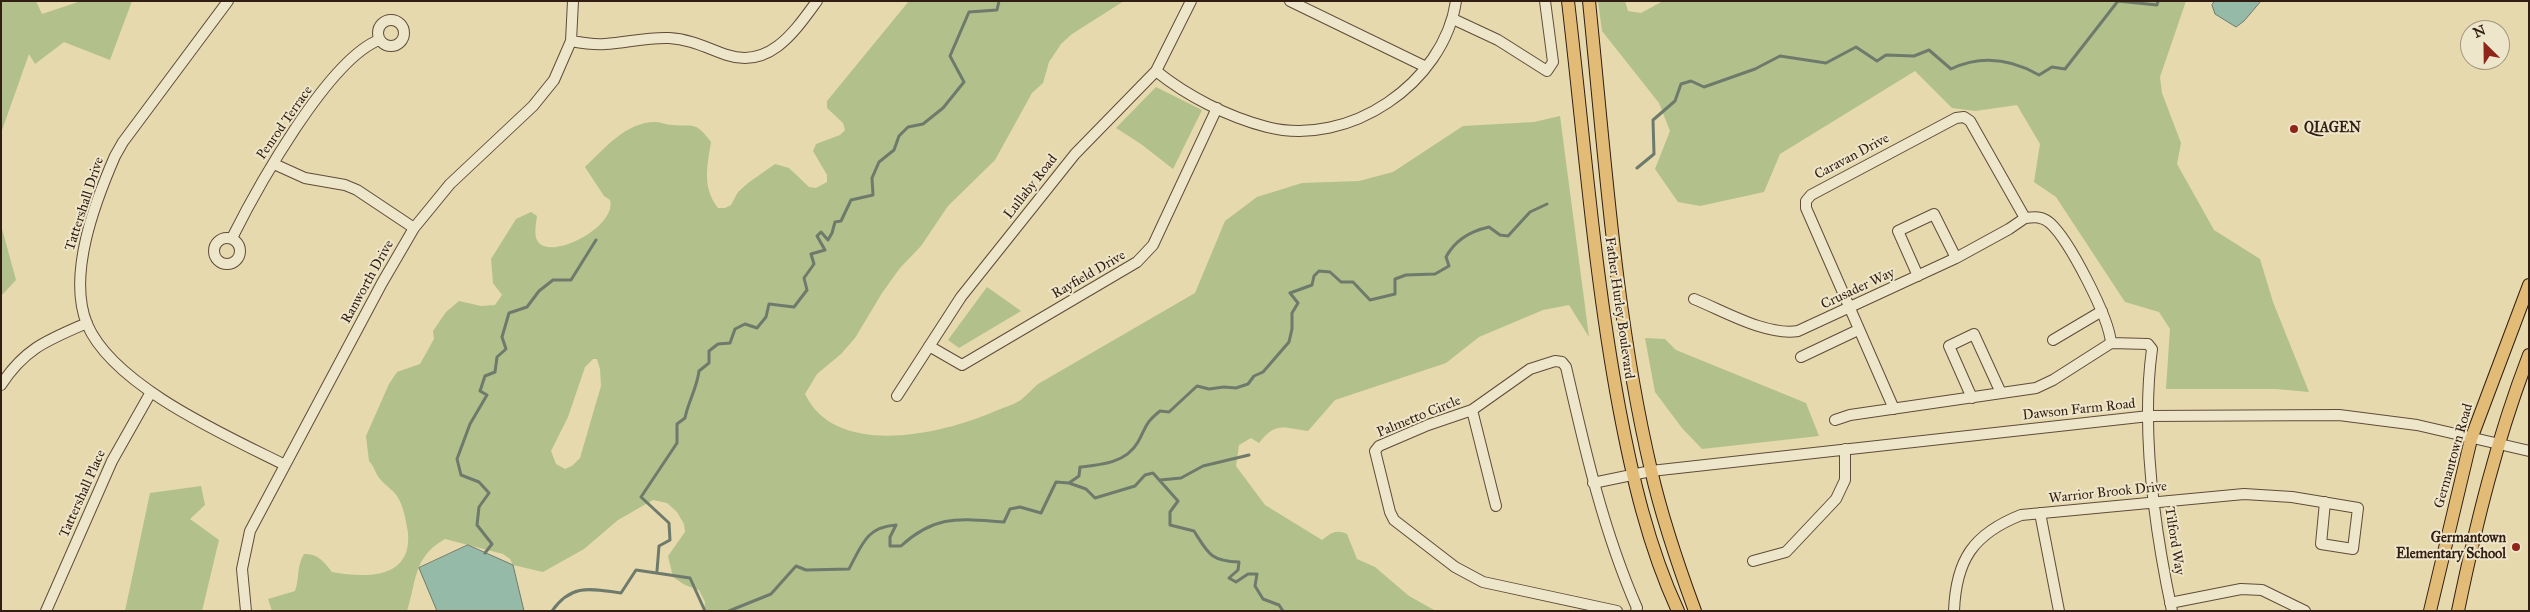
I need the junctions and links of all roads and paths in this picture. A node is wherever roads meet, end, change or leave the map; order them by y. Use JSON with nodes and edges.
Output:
{"nodes":[{"id":1,"x":228,"y":1,"type":"edge"},
{"id":2,"x":573,"y":1,"type":"edge"},
{"id":3,"x":817,"y":1,"type":"edge"},
{"id":4,"x":1191,"y":1,"type":"edge"},
{"id":5,"x":1290,"y":1,"type":"edge"},
{"id":6,"x":1456,"y":1,"type":"edge"},
{"id":7,"x":1545,"y":1,"type":"edge"},
{"id":8,"x":1568,"y":1,"type":"edge"},
{"id":9,"x":1588,"y":1,"type":"edge"},
{"id":10,"x":1453,"y":19,"type":"junction"},
{"id":11,"x":379,"y":40,"type":"dead end"},
{"id":12,"x":571,"y":41,"type":"junction"},
{"id":13,"x":1426,"y":67,"type":"junction"},
{"id":14,"x":1156,"y":71,"type":"junction"},
{"id":15,"x":1217,"y":108,"type":"junction"},
{"id":16,"x":274,"y":164,"type":"junction"},
{"id":17,"x":2025,"y":218,"type":"junction"},
{"id":18,"x":414,"y":228,"type":"junction"},
{"id":19,"x":232,"y":238,"type":"dead end"},
{"id":20,"x":1956,"y":258,"type":"junction"},
{"id":21,"x":1918,"y":276,"type":"junction"},
{"id":22,"x":2529,"y":285,"type":"edge"},
{"id":23,"x":1694,"y":299,"type":"dead end"},
{"id":24,"x":1850,"y":308,"type":"junction"},
{"id":25,"x":2102,"y":311,"type":"junction"},
{"id":26,"x":87,"y":323,"type":"junction"},
{"id":27,"x":1858,"y":330,"type":"junction"},
{"id":28,"x":2054,"y":340,"type":"dead end"},
{"id":29,"x":2110,"y":343,"type":"junction"},
{"id":30,"x":929,"y":346,"type":"junction"},
{"id":31,"x":2529,"y":355,"type":"edge"},
{"id":32,"x":1800,"y":357,"type":"dead end"},
{"id":33,"x":1,"y":385,"type":"edge"},
{"id":34,"x":151,"y":392,"type":"junction"},
{"id":35,"x":2001,"y":393,"type":"junction"},
{"id":36,"x":897,"y":396,"type":"dead end"},
{"id":37,"x":1972,"y":398,"type":"junction"},
{"id":38,"x":1894,"y":409,"type":"junction"},
{"id":39,"x":1472,"y":410,"type":"junction"},
{"id":40,"x":2149,"y":416,"type":"junction"},
{"id":41,"x":1835,"y":420,"type":"dead end"},
{"id":42,"x":2471,"y":439,"type":"junction"},
{"id":43,"x":2497,"y":446,"type":"junction"},
{"id":44,"x":1845,"y":449,"type":"junction"},
{"id":45,"x":2529,"y":451,"type":"edge"},
{"id":46,"x":285,"y":465,"type":"junction"},
{"id":47,"x":1651,"y":472,"type":"junction"},
{"id":48,"x":1632,"y":474,"type":"junction"},
{"id":49,"x":1594,"y":483,"type":"junction"},
{"id":50,"x":2154,"y":502,"type":"junction"},
{"id":51,"x":2325,"y":502,"type":"junction"},
{"id":52,"x":1496,"y":506,"type":"dead end"},
{"id":53,"x":2040,"y":513,"type":"junction"},
{"id":54,"x":1753,"y":561,"type":"dead end"},
{"id":55,"x":2171,"y":607,"type":"edge"},
{"id":56,"x":46,"y":611,"type":"edge"},
{"id":57,"x":246,"y":611,"type":"edge"},
{"id":58,"x":1617,"y":611,"type":"edge"},
{"id":59,"x":1636,"y":611,"type":"edge"},
{"id":60,"x":1678,"y":611,"type":"edge"},
{"id":61,"x":1695,"y":611,"type":"edge"},
{"id":62,"x":1954,"y":611,"type":"edge"},
{"id":63,"x":2058,"y":611,"type":"edge"},
{"id":64,"x":2305,"y":611,"type":"edge"},
{"id":65,"x":2430,"y":611,"type":"edge"},
{"id":66,"x":2458,"y":611,"type":"edge"}],
"edges":[{"from":1,"to":26,"type":"street","name":"Tattershall Drive"},
{"from":2,"to":12,"type":"street","name":"Ranworth Drive"},
{"from":3,"to":12,"type":"street"},
{"from":4,"to":14,"type":"street","name":"Lullaby Road"},
{"from":5,"to":13,"type":"street"},
{"from":6,"to":10,"type":"street"},
{"from":7,"to":10,"type":"street"},
{"from":8,"to":48,"type":"main road","name":"Father Hurley Boulevard"},
{"from":9,"to":47,"type":"main road","name":"Father Hurley Boulevard"},
{"from":10,"to":13,"type":"street"},
{"from":11,"to":16,"type":"street","name":"Penrod Terrace"},
{"from":12,"to":18,"type":"street","name":"Ranworth Drive"},
{"from":13,"to":15,"type":"street"},
{"from":14,"to":15,"type":"street"},
{"from":14,"to":30,"type":"street","name":"Lullaby Road"},
{"from":15,"to":30,"type":"street","name":"Rayfield Drive"},
{"from":16,"to":18,"type":"street"},
{"from":16,"to":19,"type":"street","name":"Penrod Terrace"},
{"from":17,"to":20,"type":"street","name":"Crusader Way"},
{"from":17,"to":24,"type":"street","name":"Caravan Drive"},
{"from":17,"to":25,"type":"street"},
{"from":18,"to":46,"type":"street","name":"Ranworth Drive"},
{"from":20,"to":21,"type":"street","name":"Crusader Way"},
{"from":20,"to":21,"type":"street"},
{"from":21,"to":24,"type":"street","name":"Crusader Way"},
{"from":22,"to":42,"type":"main road","name":"Germantown Road"},
{"from":23,"to":24,"type":"street","name":"Crusader Way"},
{"from":24,"to":27,"type":"street","name":"Caravan Drive"},
{"from":25,"to":28,"type":"street"},
{"from":25,"to":29,"type":"street"},
{"from":26,"to":33,"type":"street"},
{"from":26,"to":34,"type":"street","name":"Tattershall Drive"},
{"from":27,"to":32,"type":"street"},
{"from":27,"to":38,"type":"street","name":"Caravan Drive"},
{"from":29,"to":35,"type":"street"},
{"from":29,"to":40,"type":"street"},
{"from":30,"to":36,"type":"street","name":"Lullaby Road"},
{"from":31,"to":43,"type":"main road"},
{"from":34,"to":46,"type":"street","name":"Tattershall Drive"},
{"from":34,"to":56,"type":"street","name":"Tattershall Place"},
{"from":35,"to":37,"type":"street"},
{"from":35,"to":37,"type":"street"},
{"from":37,"to":38,"type":"street"},
{"from":38,"to":41,"type":"street"},
{"from":39,"to":49,"type":"street","name":"Palmetto Circle"},
{"from":39,"to":52,"type":"street"},
{"from":39,"to":58,"type":"street","name":"Palmetto Circle"},
{"from":40,"to":42,"type":"street","name":"Dawson Farm Road"},
{"from":40,"to":44,"type":"street","name":"Dawson Farm Road"},
{"from":40,"to":50,"type":"street","name":"Tilford Way"},
{"from":42,"to":43,"type":"street","name":"Dawson Farm Road"},
{"from":42,"to":65,"type":"main road","name":"Germantown Road"},
{"from":43,"to":45,"type":"street","name":"Dawson Farm Road"},
{"from":43,"to":66,"type":"main road"},
{"from":44,"to":47,"type":"street","name":"Dawson Farm Road"},
{"from":44,"to":54,"type":"street"},
{"from":46,"to":57,"type":"street","name":"Ranworth Drive"},
{"from":47,"to":48,"type":"street","name":"Dawson Farm Road"},
{"from":47,"to":61,"type":"main road","name":"Father Hurley Boulevard"},
{"from":48,"to":49,"type":"street"},
{"from":48,"to":60,"type":"main road","name":"Father Hurley Boulevard"},
{"from":49,"to":59,"type":"street","name":"Palmetto Circle"},
{"from":50,"to":51,"type":"street","name":"Warrior Brook Drive"},
{"from":50,"to":53,"type":"street","name":"Warrior Brook Drive"},
{"from":50,"to":55,"type":"street","name":"Tilford Way"},
{"from":51,"to":51,"type":"street","name":"Warrior Brook Drive"},
{"from":53,"to":62,"type":"street","name":"Warrior Brook Drive"},
{"from":53,"to":63,"type":"street"},
{"from":55,"to":64,"type":"street"}]}
